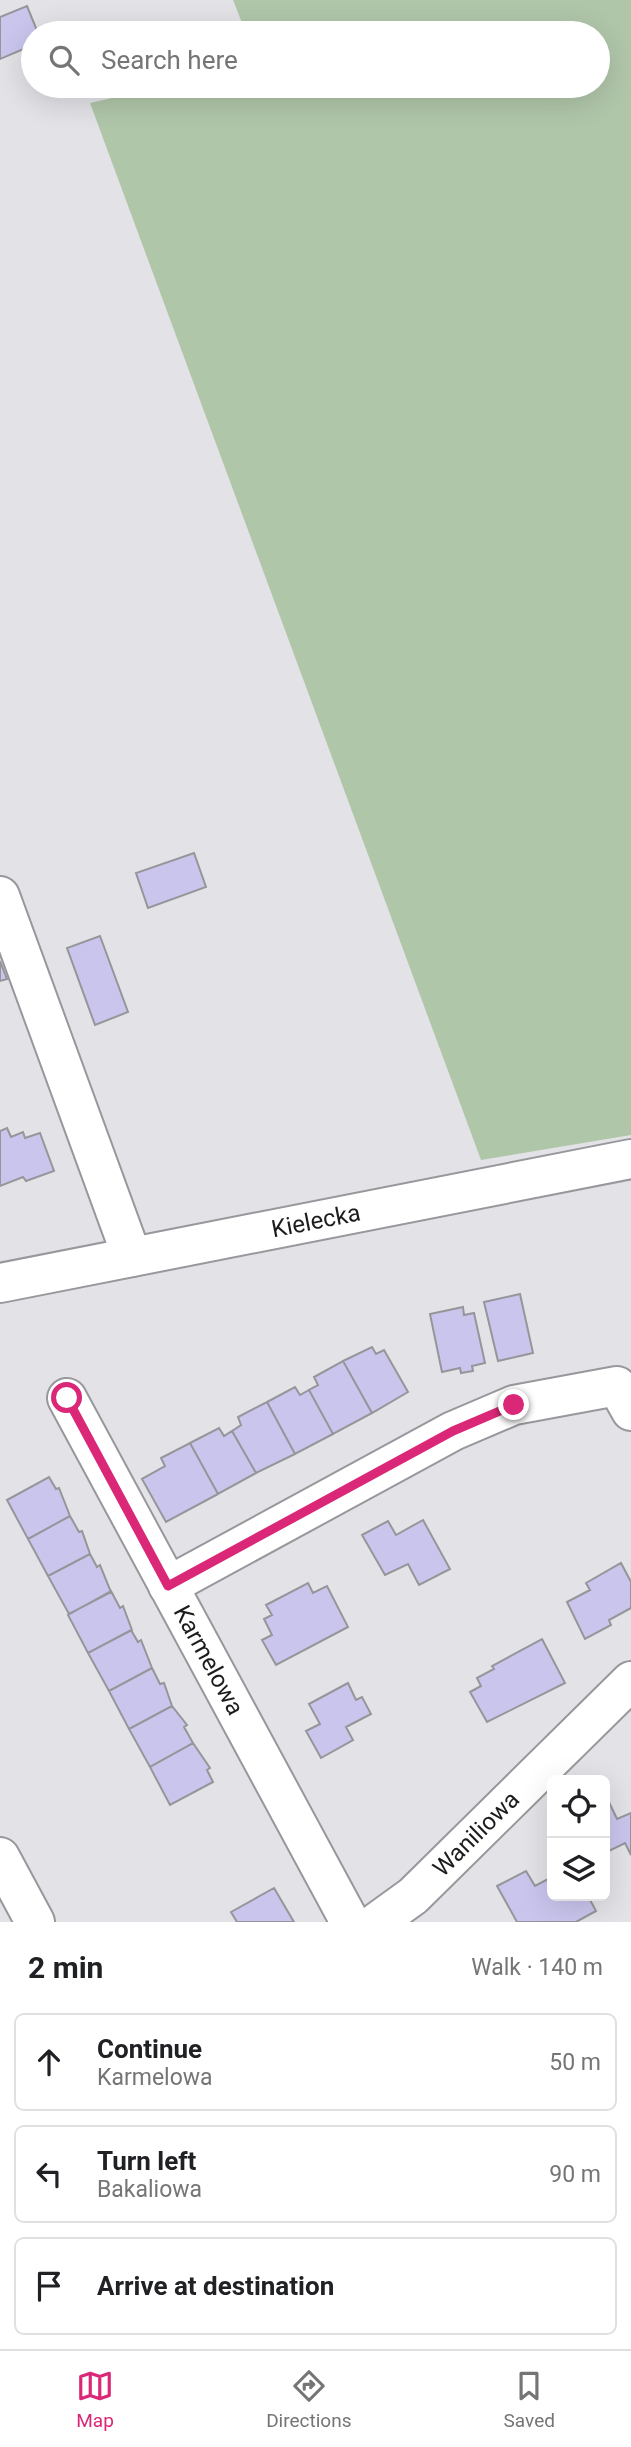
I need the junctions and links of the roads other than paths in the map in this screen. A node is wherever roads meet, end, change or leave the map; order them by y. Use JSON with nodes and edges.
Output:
{"nodes":[{"id":1,"x":0,"y":896,"type":"edge"},
{"id":2,"x":631,"y":1159,"type":"edge"},
{"id":3,"x":132,"y":1257,"type":"junction"},
{"id":4,"x":0,"y":1283,"type":"edge"},
{"id":5,"x":67,"y":1398,"type":"dead end"},
{"id":6,"x":631,"y":1411,"type":"edge"},
{"id":7,"x":168,"y":1586,"type":"junction"},
{"id":8,"x":631,"y":1681,"type":"edge"},
{"id":9,"x":0,"y":1857,"type":"edge"},
{"id":10,"x":35,"y":1922,"type":"edge"},
{"id":11,"x":350,"y":1922,"type":"edge"},
{"id":12,"x":377,"y":1922,"type":"edge"}],
"edges":[{"from":1,"to":3,"type":"street"},
{"from":2,"to":3,"type":"street","name":"Kielecka"},
{"from":3,"to":4,"type":"street","name":"Kielecka"},
{"from":5,"to":7,"type":"street","name":"Karmelowa"},
{"from":6,"to":7,"type":"street"},
{"from":7,"to":11,"type":"street","name":"Karmelowa"},
{"from":8,"to":12,"type":"street","name":"Waniliowa"},
{"from":9,"to":10,"type":"street"}]}
